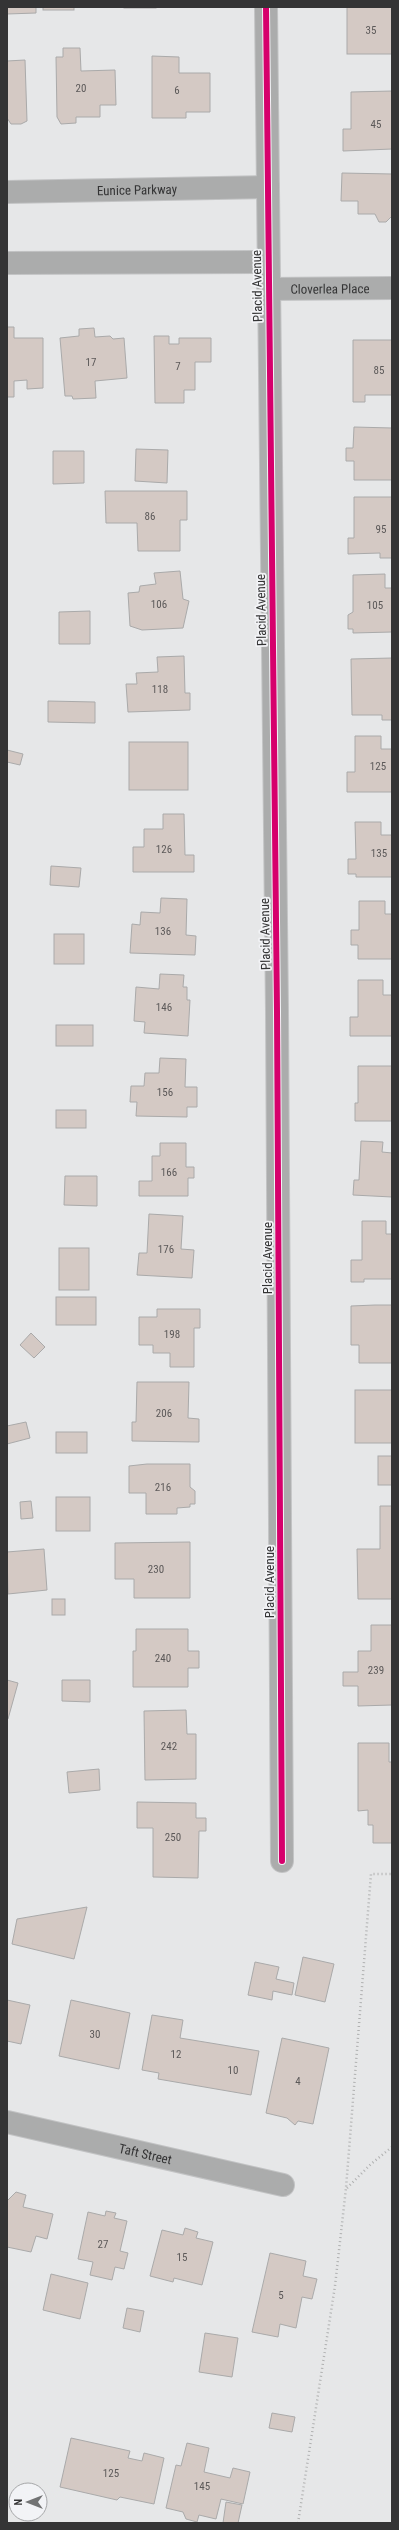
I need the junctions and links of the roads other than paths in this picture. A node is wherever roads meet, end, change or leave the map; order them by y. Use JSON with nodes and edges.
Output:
{"nodes":[{"id":1,"x":266,"y":7,"type":"edge"},
{"id":2,"x":268,"y":187,"type":"junction"},
{"id":3,"x":7,"y":192,"type":"edge"},
{"id":4,"x":268,"y":262,"type":"junction"},
{"id":5,"x":7,"y":264,"type":"edge"},
{"id":6,"x":392,"y":288,"type":"edge"},
{"id":7,"x":268,"y":289,"type":"junction"},
{"id":8,"x":282,"y":1861,"type":"dead end"},
{"id":9,"x":7,"y":2122,"type":"edge"},
{"id":10,"x":283,"y":2185,"type":"dead end"}],
"edges":[{"from":1,"to":2,"type":"street","name":"Placid Avenue"},
{"from":2,"to":3,"type":"street","name":"Eunice Parkway"},
{"from":2,"to":4,"type":"street","name":"Placid Avenue"},
{"from":4,"to":5,"type":"street"},
{"from":4,"to":7,"type":"street","name":"Placid Avenue"},
{"from":6,"to":7,"type":"street","name":"Cloverlea Place"},
{"from":7,"to":8,"type":"street","name":"Placid Avenue"},
{"from":9,"to":10,"type":"street","name":"Taft Street"}]}
